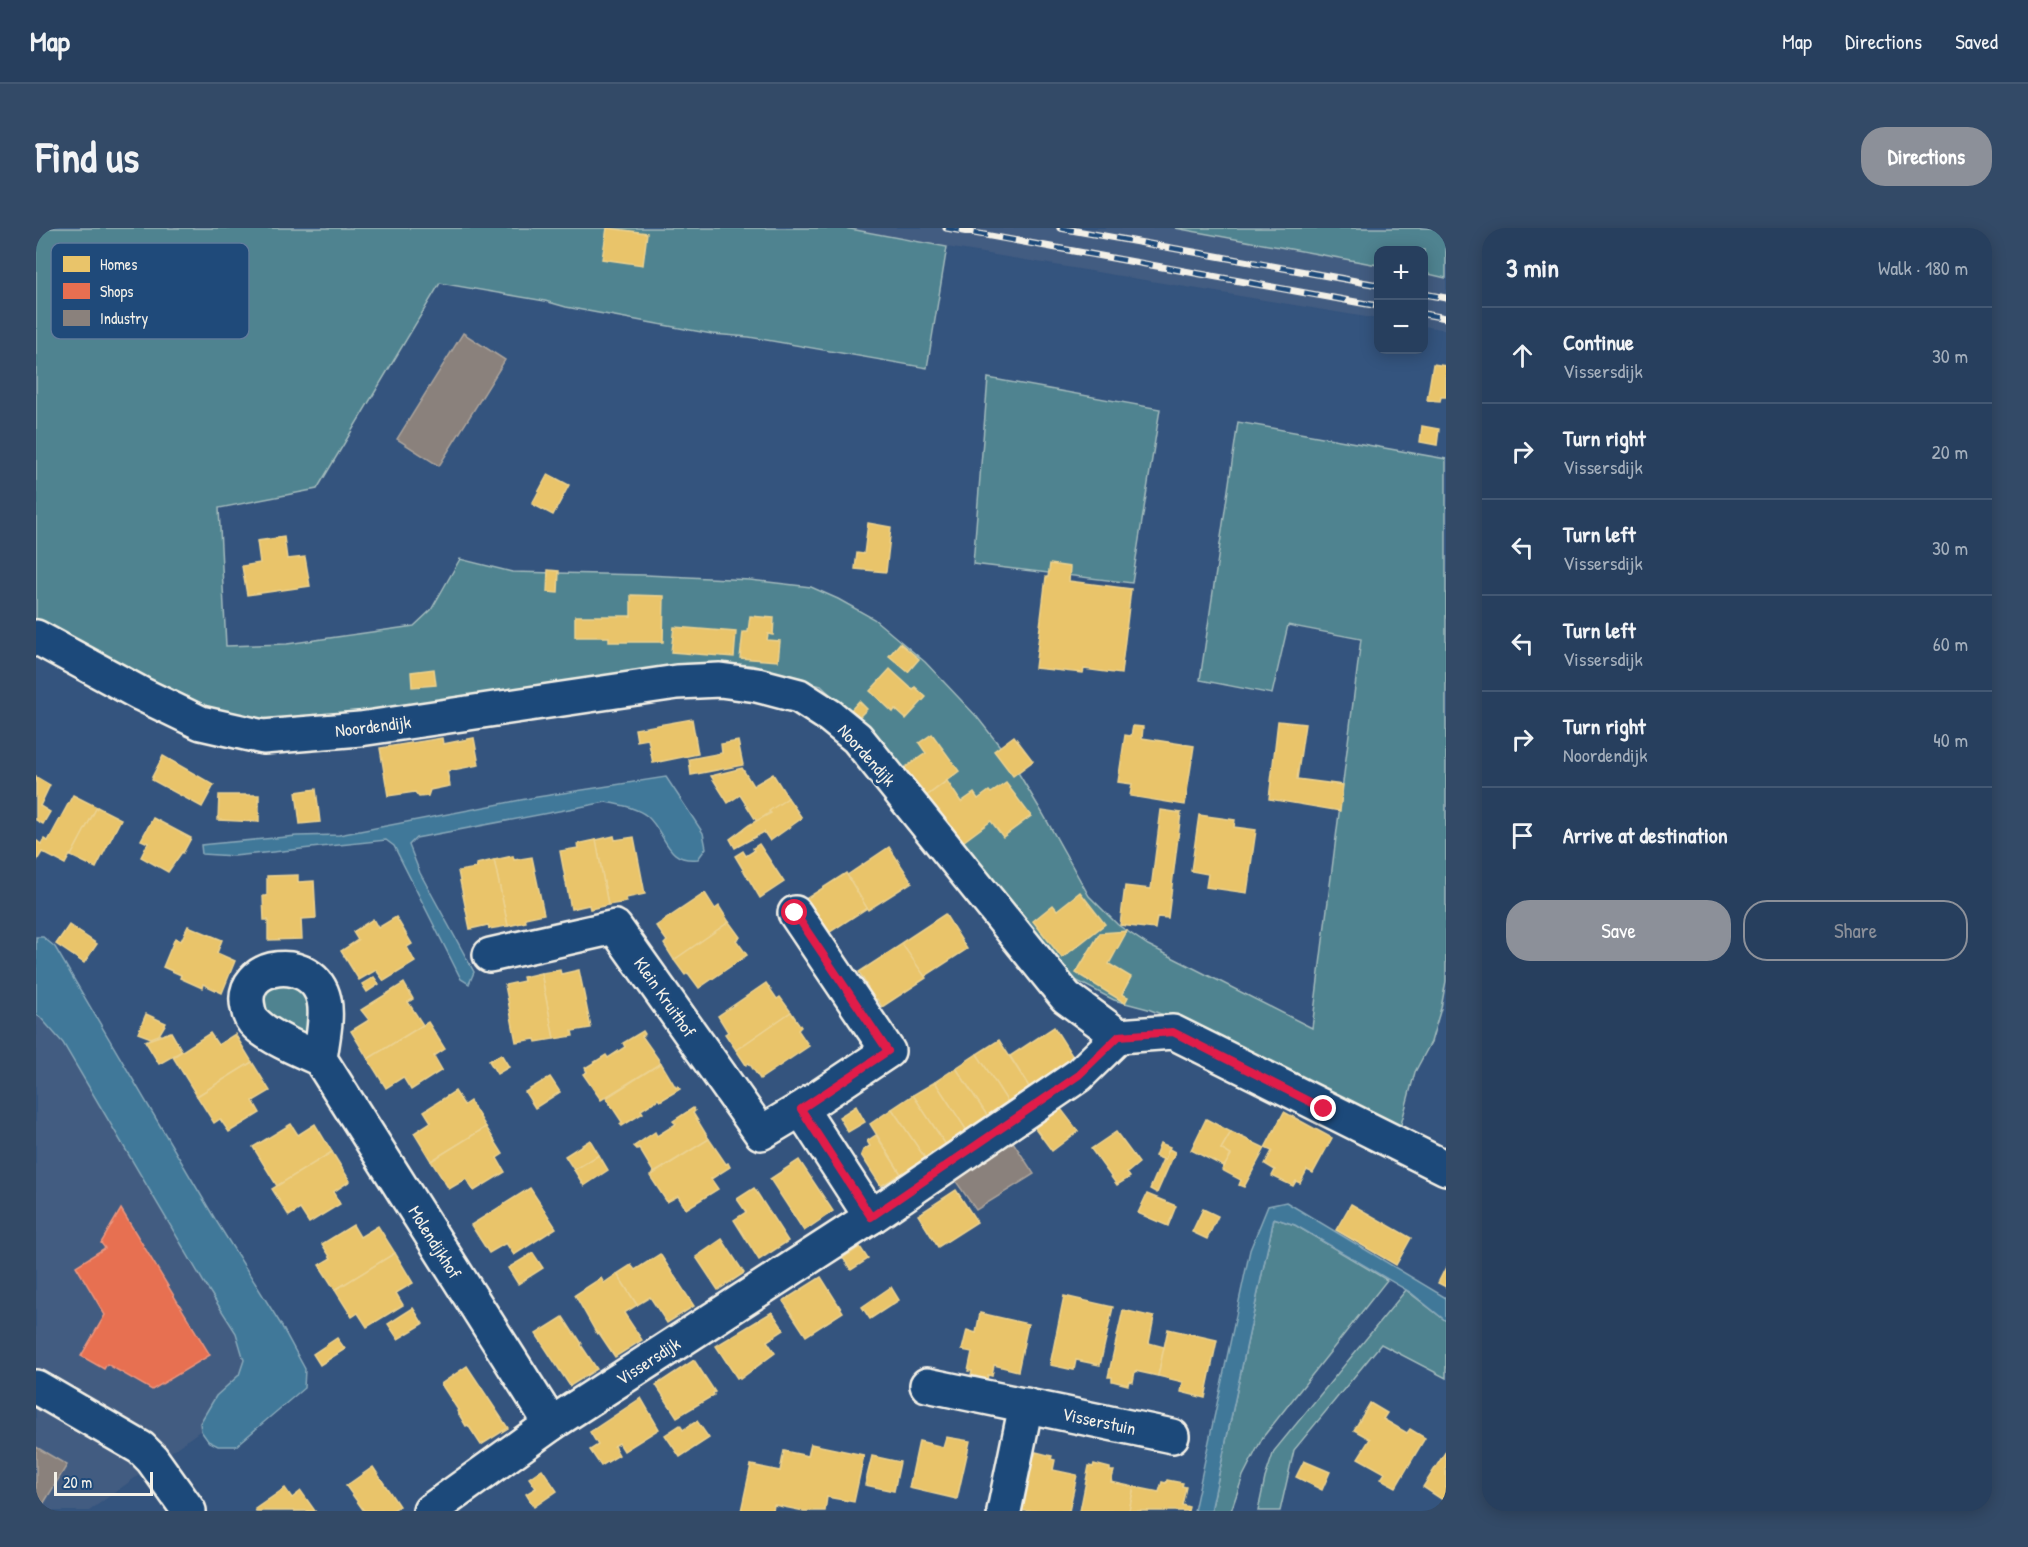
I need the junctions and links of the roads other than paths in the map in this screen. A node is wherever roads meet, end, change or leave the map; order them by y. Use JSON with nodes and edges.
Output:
{"nodes":[{"id":1,"x":36,"y":638,"type":"edge"},
{"id":2,"x":795,"y":913,"type":"dead end"},
{"id":3,"x":490,"y":955,"type":"dead end"},
{"id":4,"x":1119,"y":1036,"type":"junction"},
{"id":5,"x":320,"y":1059,"type":"dead end"},
{"id":6,"x":801,"y":1109,"type":"junction"},
{"id":7,"x":1446,"y":1168,"type":"edge"},
{"id":8,"x":871,"y":1217,"type":"junction"},
{"id":9,"x":927,"y":1385,"type":"dead end"},
{"id":10,"x":36,"y":1387,"type":"edge"},
{"id":11,"x":1026,"y":1405,"type":"junction"},
{"id":12,"x":551,"y":1424,"type":"junction"},
{"id":13,"x":1172,"y":1436,"type":"dead end"},
{"id":14,"x":189,"y":1511,"type":"edge"},
{"id":15,"x":430,"y":1511,"type":"edge"},
{"id":16,"x":1004,"y":1511,"type":"edge"}],
"edges":[{"from":1,"to":4,"type":"street","name":"Noordendijk"},
{"from":2,"to":6,"type":"street"},
{"from":3,"to":6,"type":"street","name":"Klein Kruithof"},
{"from":4,"to":7,"type":"street"},
{"from":4,"to":8,"type":"street","name":"Vissersdijk"},
{"from":5,"to":12,"type":"street","name":"Molendijkhof"},
{"from":6,"to":8,"type":"street"},
{"from":8,"to":12,"type":"street","name":"Vissersdijk"},
{"from":9,"to":11,"type":"street","name":"Visserstuin"},
{"from":10,"to":14,"type":"street"},
{"from":11,"to":13,"type":"street","name":"Visserstuin"},
{"from":11,"to":16,"type":"street"},
{"from":12,"to":15,"type":"street","name":"Vissersdijk"}]}
